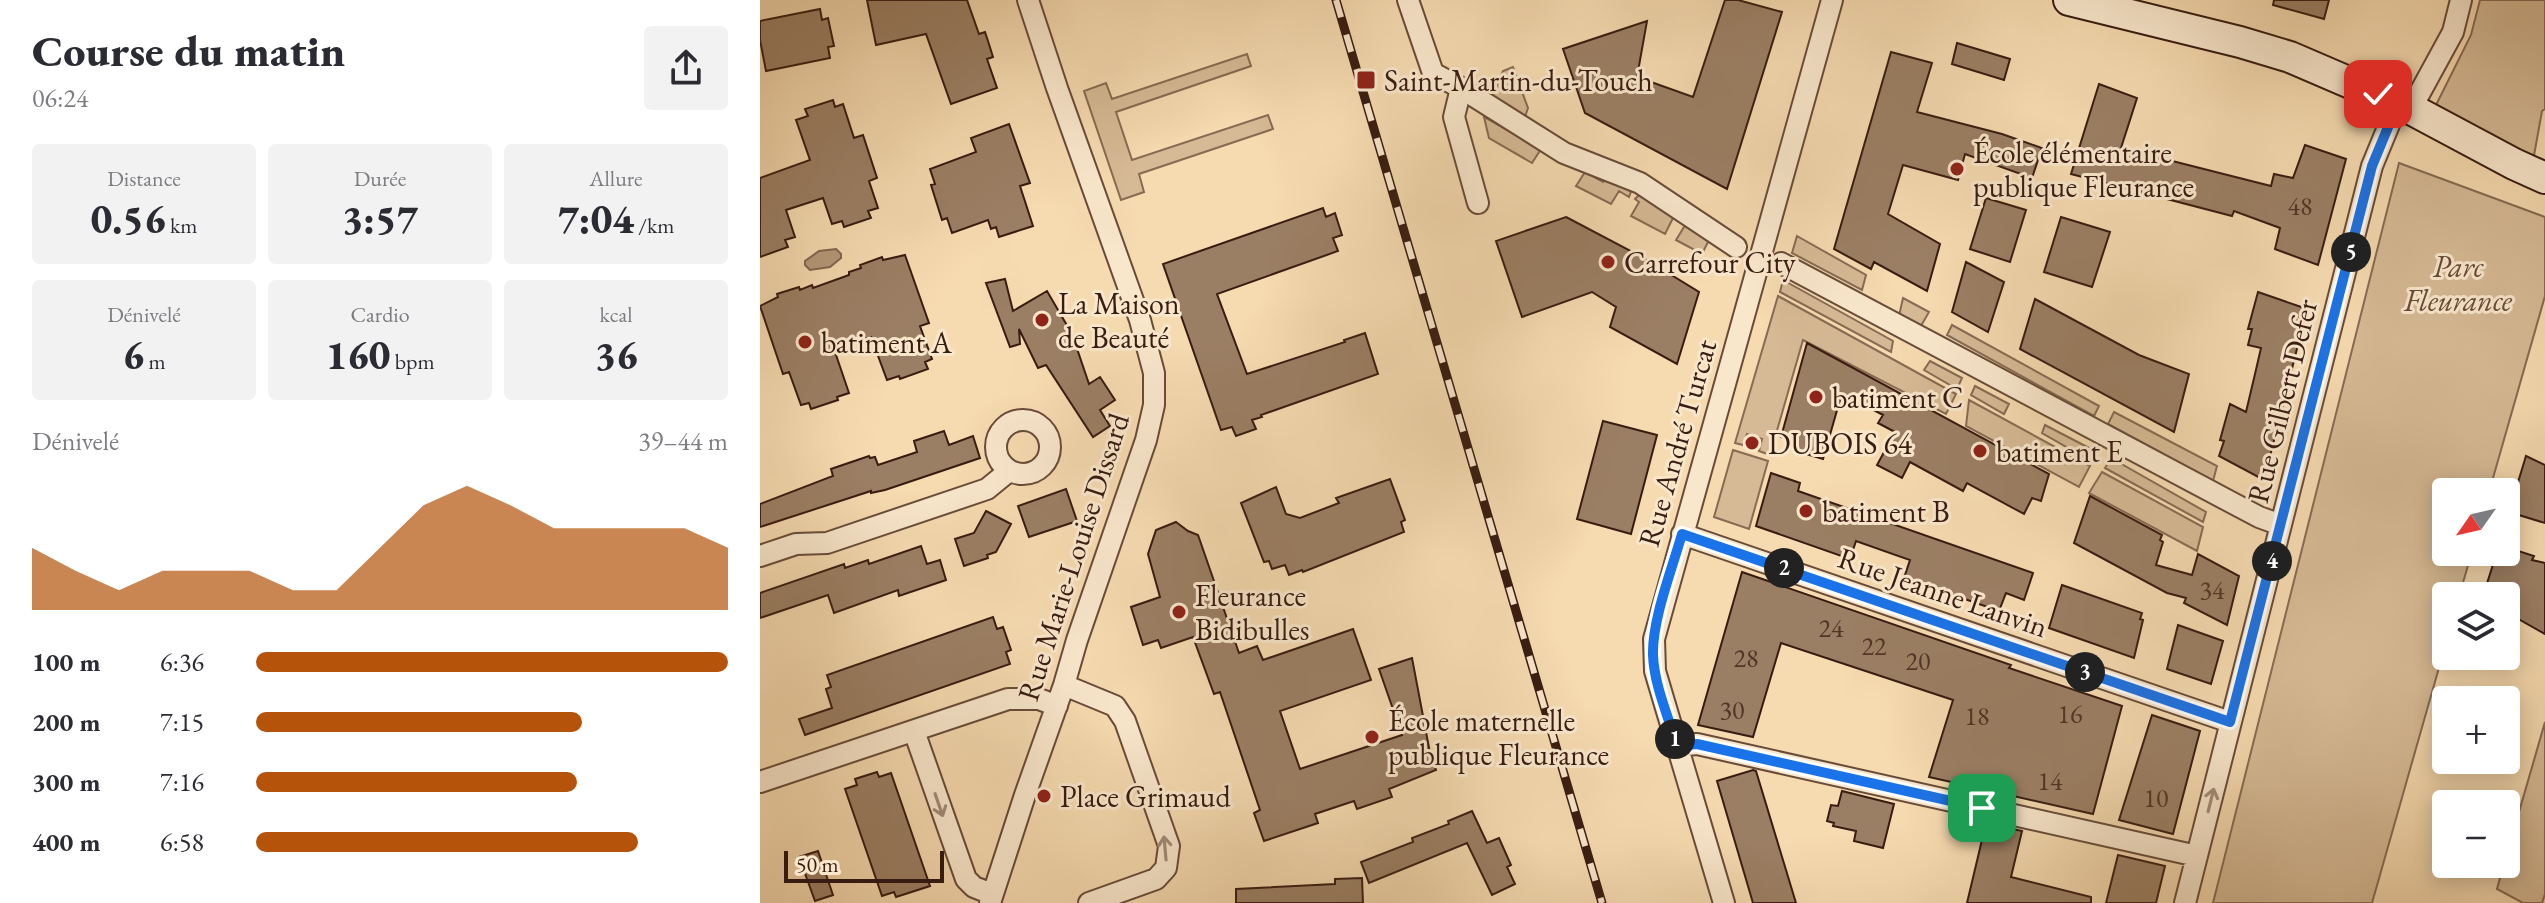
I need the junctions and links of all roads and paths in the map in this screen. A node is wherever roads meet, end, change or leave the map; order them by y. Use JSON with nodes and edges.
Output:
{"nodes":[{"id":1,"x":1028,"y":0,"type":"edge"},
{"id":2,"x":1408,"y":0,"type":"edge"},
{"id":3,"x":1832,"y":0,"type":"edge"},
{"id":4,"x":2069,"y":0,"type":"edge"},
{"id":5,"x":2461,"y":0,"type":"edge"},
{"id":6,"x":1461,"y":88,"type":"junction"},
{"id":7,"x":2405,"y":106,"type":"junction"},
{"id":8,"x":2545,"y":178,"type":"edge"},
{"id":9,"x":1478,"y":203,"type":"dead end"},
{"id":10,"x":1736,"y":247,"type":"dead end"},
{"id":11,"x":1781,"y":263,"type":"dead end"},
{"id":12,"x":1009,"y":471,"type":"dead end"},
{"id":13,"x":2281,"y":525,"type":"junction"},
{"id":14,"x":1682,"y":534,"type":"junction"},
{"id":15,"x":760,"y":556,"type":"edge"},
{"id":16,"x":1064,"y":685,"type":"junction"},
{"id":17,"x":1057,"y":706,"type":"junction"},
{"id":18,"x":2230,"y":722,"type":"junction"},
{"id":19,"x":914,"y":731,"type":"junction"},
{"id":20,"x":1677,"y":746,"type":"junction"},
{"id":21,"x":760,"y":782,"type":"edge"},
{"id":22,"x":2197,"y":856,"type":"junction"},
{"id":23,"x":991,"y":899,"type":"edge"},
{"id":24,"x":1089,"y":903,"type":"edge"},
{"id":25,"x":1724,"y":903,"type":"edge"},
{"id":26,"x":2185,"y":903,"type":"edge"}],
"edges":[{"from":1,"to":16,"type":"street","name":"Rue Marie-Louise Dissard"},
{"from":2,"to":6,"type":"street"},
{"from":3,"to":14,"type":"street","name":"Rue André Turcat"},
{"from":4,"to":7,"type":"street"},
{"from":5,"to":7,"type":"street","name":"Rue Gilbert Defer"},
{"from":6,"to":9,"type":"street"},
{"from":6,"to":10,"type":"street"},
{"from":7,"to":8,"type":"street"},
{"from":7,"to":13,"type":"street","name":"Rue Gilbert Defer"},
{"from":11,"to":13,"type":"street"},
{"from":12,"to":15,"type":"street"},
{"from":13,"to":18,"type":"street","name":"Rue Gilbert Defer"},
{"from":14,"to":18,"type":"street","name":"Rue Jeanne Lanvin"},
{"from":14,"to":20,"type":"street","name":"Rue André Turcat"},
{"from":16,"to":17,"type":"street","name":"Rue Marie-Louise Dissard"},
{"from":24,"to":16,"type":"street","one_way":true},
{"from":17,"to":19,"type":"street"},
{"from":17,"to":23,"type":"street","name":"Rue Marie-Louise Dissard"},
{"from":22,"to":18,"type":"street","name":"Rue Gilbert Defer","one_way":true},
{"from":19,"to":21,"type":"street"},
{"from":19,"to":23,"type":"street","one_way":true},
{"from":20,"to":22,"type":"street"},
{"from":20,"to":25,"type":"street","name":"Rue André Turcat"},
{"from":22,"to":26,"type":"street","name":"Rue Gilbert Defer"}]}
